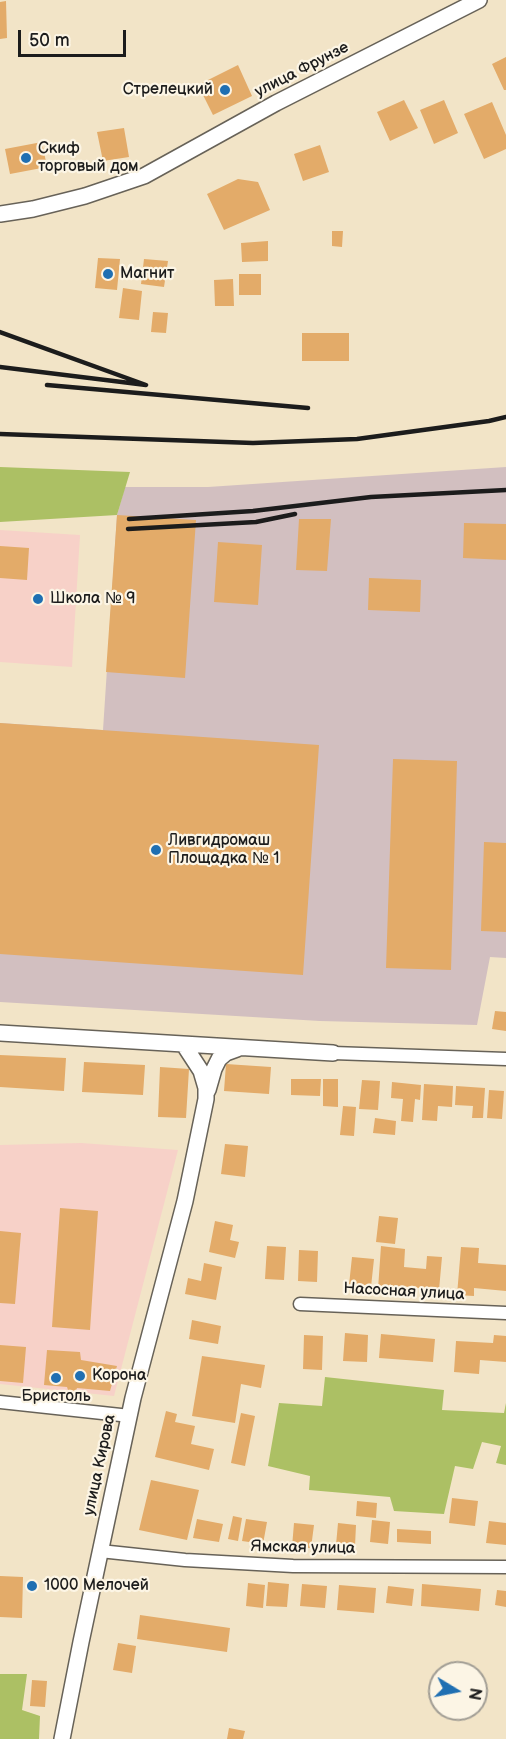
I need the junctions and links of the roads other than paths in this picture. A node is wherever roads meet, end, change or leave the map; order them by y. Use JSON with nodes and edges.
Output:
{"nodes":[{"id":1,"x":479,"y":0,"type":"edge"},
{"id":2,"x":0,"y":203,"type":"edge"},
{"id":3,"x":33,"y":209,"type":"junction"},
{"id":4,"x":0,"y":214,"type":"edge"},
{"id":5,"x":0,"y":1033,"type":"edge"},
{"id":6,"x":184,"y":1045,"type":"junction"},
{"id":7,"x":241,"y":1048,"type":"junction"},
{"id":8,"x":333,"y":1053,"type":"joint"},
{"id":9,"x":506,"y":1059,"type":"edge"},
{"id":10,"x":206,"y":1099,"type":"junction"},
{"id":11,"x":300,"y":1304,"type":"dead end"},
{"id":12,"x":506,"y":1313,"type":"edge"},
{"id":13,"x":0,"y":1402,"type":"edge"},
{"id":14,"x":130,"y":1416,"type":"junction"},
{"id":15,"x":100,"y":1551,"type":"junction"},
{"id":16,"x":506,"y":1567,"type":"edge"},
{"id":17,"x":62,"y":1739,"type":"edge"}],
"edges":[{"from":1,"to":3,"type":"street","name":"улица Фрунзе"},
{"from":2,"to":3,"type":"street"},
{"from":3,"to":4,"type":"street","name":"улица Фрунзе"},
{"from":5,"to":6,"type":"street"},
{"from":6,"to":7,"type":"street"},
{"from":6,"to":10,"type":"street"},
{"from":7,"to":8,"type":"street"},
{"from":7,"to":10,"type":"street","name":"улица Кирова"},
{"from":8,"to":9,"type":"street"},
{"from":10,"to":14,"type":"street","name":"улица Кирова"},
{"from":11,"to":12,"type":"street","name":"Насосная улица"},
{"from":13,"to":14,"type":"street"},
{"from":14,"to":15,"type":"street","name":"улица Кирова"},
{"from":15,"to":16,"type":"street","name":"Ямская улица"},
{"from":15,"to":17,"type":"street","name":"улица Кирова"}]}
